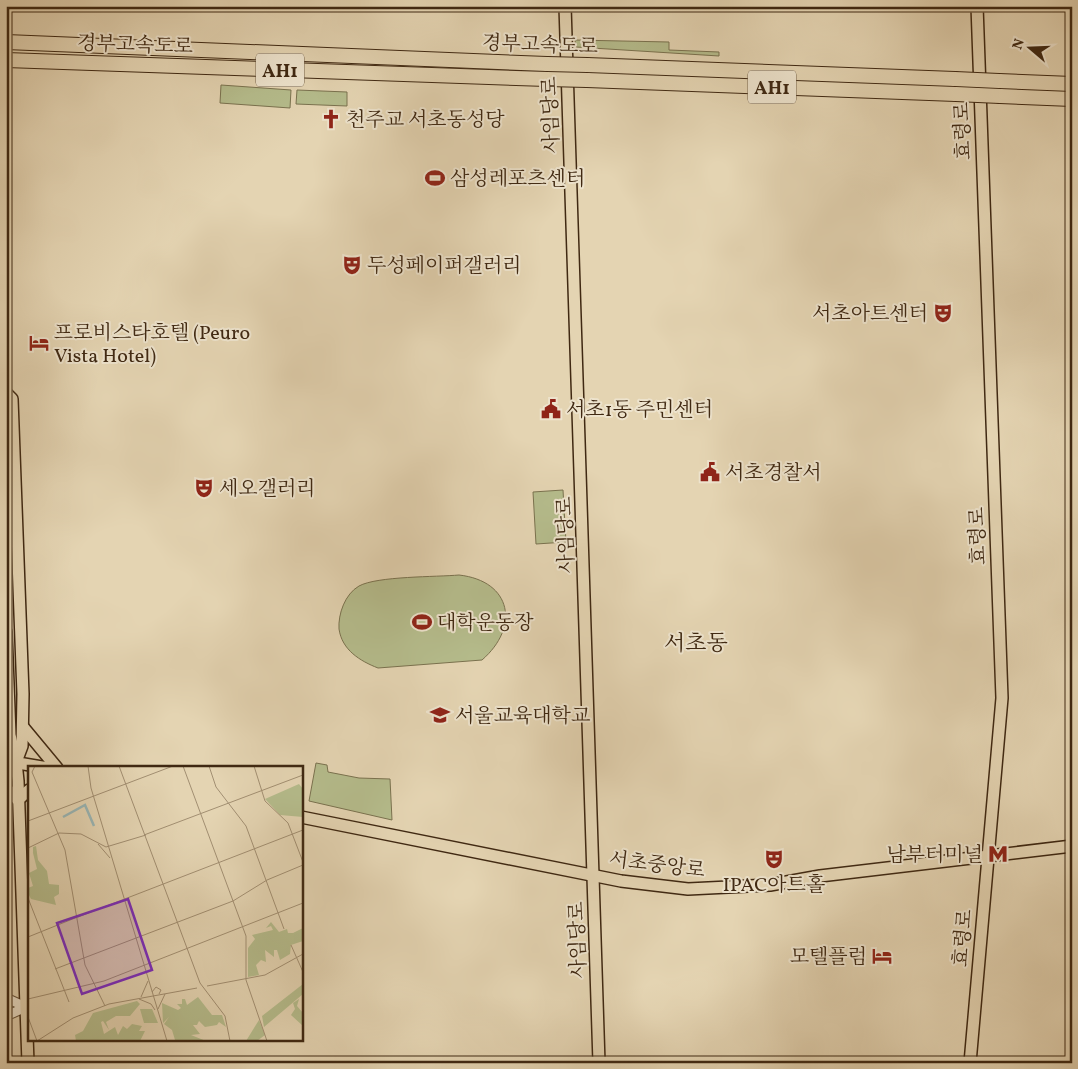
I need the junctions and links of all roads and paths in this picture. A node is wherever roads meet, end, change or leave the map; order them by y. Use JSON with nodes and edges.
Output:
{"nodes":[{"id":1,"x":565,"y":6,"type":"edge"},
{"id":2,"x":977,"y":6,"type":"edge"},
{"id":3,"x":10,"y":43,"type":"edge"},
{"id":4,"x":10,"y":60,"type":"edge"},
{"id":5,"x":1072,"y":84,"type":"edge"},
{"id":6,"x":1072,"y":99,"type":"edge"},
{"id":7,"x":6,"y":393,"type":"edge"},
{"id":8,"x":6,"y":632,"type":"edge"},
{"id":9,"x":8,"y":718,"type":"edge"},
{"id":10,"x":23,"y":727,"type":"junction"},
{"id":11,"x":11,"y":762,"type":"edge"},
{"id":12,"x":36,"y":766,"type":"edge"},
{"id":13,"x":55,"y":766,"type":"edge"},
{"id":14,"x":6,"y":788,"type":"edge"},
{"id":15,"x":28,"y":791,"type":"edge"},
{"id":16,"x":18,"y":800,"type":"junction"},
{"id":17,"x":302,"y":817,"type":"edge"},
{"id":18,"x":1072,"y":846,"type":"edge"},
{"id":19,"x":988,"y":856,"type":"junction"},
{"id":20,"x":593,"y":874,"type":"junction"},
{"id":21,"x":6,"y":998,"type":"edge"},
{"id":22,"x":26,"y":1007,"type":"junction"},
{"id":23,"x":6,"y":1016,"type":"edge"},
{"id":24,"x":28,"y":1063,"type":"edge"},
{"id":25,"x":600,"y":1063,"type":"edge"},
{"id":26,"x":970,"y":1063,"type":"edge"}],
"edges":[{"from":1,"to":20,"type":"main road","name":"사임당로"},
{"from":2,"to":19,"type":"main road","name":"효령로"},
{"from":3,"to":5,"type":"highway","name":"경부고속도로","number":"AH1","bridge":true},
{"from":4,"to":6,"type":"highway","name":"경부고속도로","number":"AH1","bridge":true},
{"from":7,"to":10,"type":"main road"},
{"from":8,"to":9,"type":"main road"},
{"from":9,"to":11,"type":"main road"},
{"from":10,"to":11,"type":"main road"},
{"from":10,"to":13,"type":"main road"},
{"from":11,"to":12,"type":"main road"},
{"from":11,"to":16,"type":"main road"},
{"from":14,"to":16,"type":"main road"},
{"from":15,"to":16,"type":"main road"},
{"from":16,"to":22,"type":"main road"},
{"from":17,"to":20,"type":"main road","name":"서초중앙로"},
{"from":18,"to":19,"type":"main road","name":"서초중앙로"},
{"from":19,"to":20,"type":"main road","name":"서초중앙로"},
{"from":19,"to":26,"type":"main road","name":"효령로"},
{"from":20,"to":25,"type":"main road","name":"사임당로"},
{"from":21,"to":22,"type":"street"},
{"from":22,"to":23,"type":"street"},
{"from":22,"to":24,"type":"main road"}]}
